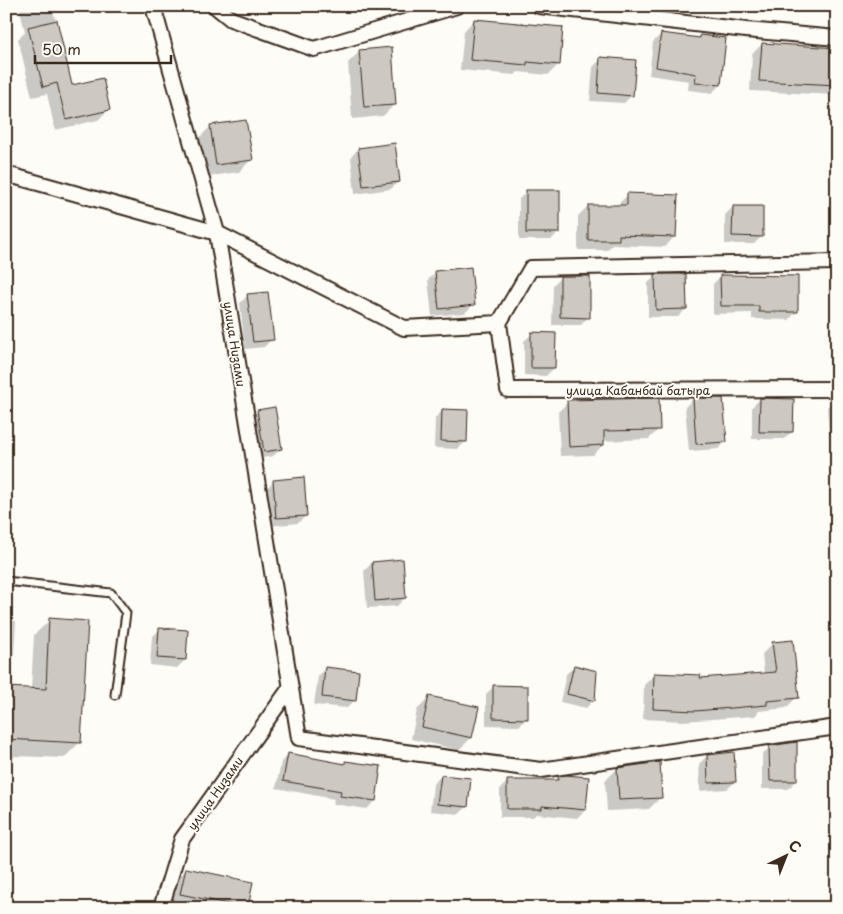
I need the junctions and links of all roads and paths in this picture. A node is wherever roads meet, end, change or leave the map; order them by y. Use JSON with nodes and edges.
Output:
{"nodes":[{"id":1,"x":153,"y":6,"type":"edge"},
{"id":2,"x":215,"y":6,"type":"edge"},
{"id":3,"x":457,"y":6,"type":"edge"},
{"id":4,"x":539,"y":6,"type":"edge"},
{"id":5,"x":837,"y":38,"type":"edge"},
{"id":6,"x":6,"y":174,"type":"edge"},
{"id":7,"x":217,"y":233,"type":"junction"},
{"id":8,"x":837,"y":262,"type":"edge"},
{"id":9,"x":499,"y":323,"type":"junction"},
{"id":10,"x":837,"y":389,"type":"edge"},
{"id":11,"x":6,"y":581,"type":"edge"},
{"id":12,"x":290,"y":688,"type":"junction"},
{"id":13,"x":115,"y":695,"type":"dead end"},
{"id":14,"x":837,"y":727,"type":"edge"},
{"id":15,"x":161,"y":908,"type":"edge"}],
"edges":[{"from":1,"to":7,"type":"street","name":"улица Низами"},
{"from":2,"to":3,"type":"street"},
{"from":4,"to":5,"type":"street"},
{"from":6,"to":7,"type":"street"},
{"from":7,"to":9,"type":"street"},
{"from":7,"to":12,"type":"street","name":"улица Низами"},
{"from":8,"to":9,"type":"street"},
{"from":9,"to":10,"type":"street","name":"улица Кабанбай батыра"},
{"from":11,"to":13,"type":"lane"},
{"from":12,"to":14,"type":"street","name":"улица Низами"},
{"from":12,"to":15,"type":"street","name":"улица Низами"}]}
